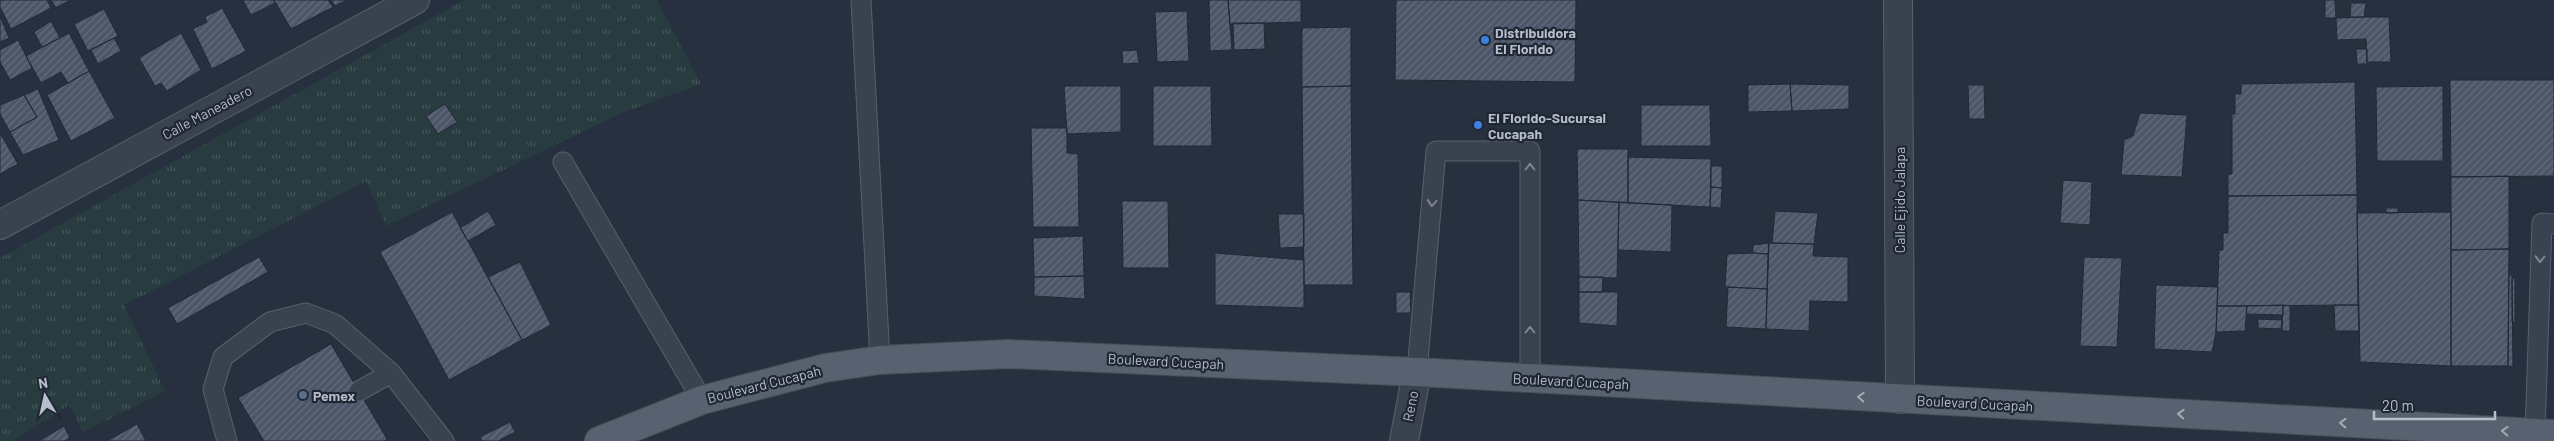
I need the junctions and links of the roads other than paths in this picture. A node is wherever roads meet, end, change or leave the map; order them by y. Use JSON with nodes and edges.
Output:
{"nodes":[{"id":1,"x":414,"y":0,"type":"edge"},
{"id":2,"x":861,"y":0,"type":"edge"},
{"id":3,"x":1898,"y":0,"type":"edge"},
{"id":4,"x":563,"y":162,"type":"dead end"},
{"id":5,"x":2554,"y":224,"type":"edge"},
{"id":6,"x":0,"y":225,"type":"edge"},
{"id":7,"x":880,"y":360,"type":"junction"},
{"id":8,"x":1417,"y":372,"type":"junction"},
{"id":9,"x":391,"y":373,"type":"junction"},
{"id":10,"x":1530,"y":378,"type":"junction"},
{"id":11,"x":359,"y":391,"type":"dead end"},
{"id":12,"x":1900,"y":399,"type":"junction"},
{"id":13,"x":702,"y":400,"type":"junction"},
{"id":14,"x":2544,"y":433,"type":"edge"},
{"id":15,"x":227,"y":441,"type":"edge"},
{"id":16,"x":444,"y":441,"type":"edge"},
{"id":17,"x":599,"y":441,"type":"edge"},
{"id":18,"x":1404,"y":441,"type":"edge"}],
"edges":[{"from":1,"to":6,"type":"street","name":"Calle Maneadero"},
{"from":2,"to":7,"type":"lane"},
{"from":3,"to":12,"type":"street","name":"Calle Ejido Jalapa"},
{"from":4,"to":13,"type":"lane"},
{"from":5,"to":14,"type":"lane","one_way":true},
{"from":7,"to":8,"type":"main road","name":"Boulevard Cucapah"},
{"from":7,"to":13,"type":"main road","name":"Boulevard Cucapah"},
{"from":8,"to":10,"type":"main road","name":"Boulevard Cucapah"},
{"from":10,"to":8,"type":"lane","one_way":true},
{"from":8,"to":18,"type":"street","name":"Reno"},
{"from":9,"to":11,"type":"lane"},
{"from":9,"to":15,"type":"lane"},
{"from":9,"to":16,"type":"lane"},
{"from":12,"to":10,"type":"main road","name":"Boulevard Cucapah","one_way":true},
{"from":14,"to":12,"type":"main road","name":"Boulevard Cucapah","one_way":true},
{"from":13,"to":17,"type":"main road","name":"Boulevard Cucapah"}]}
